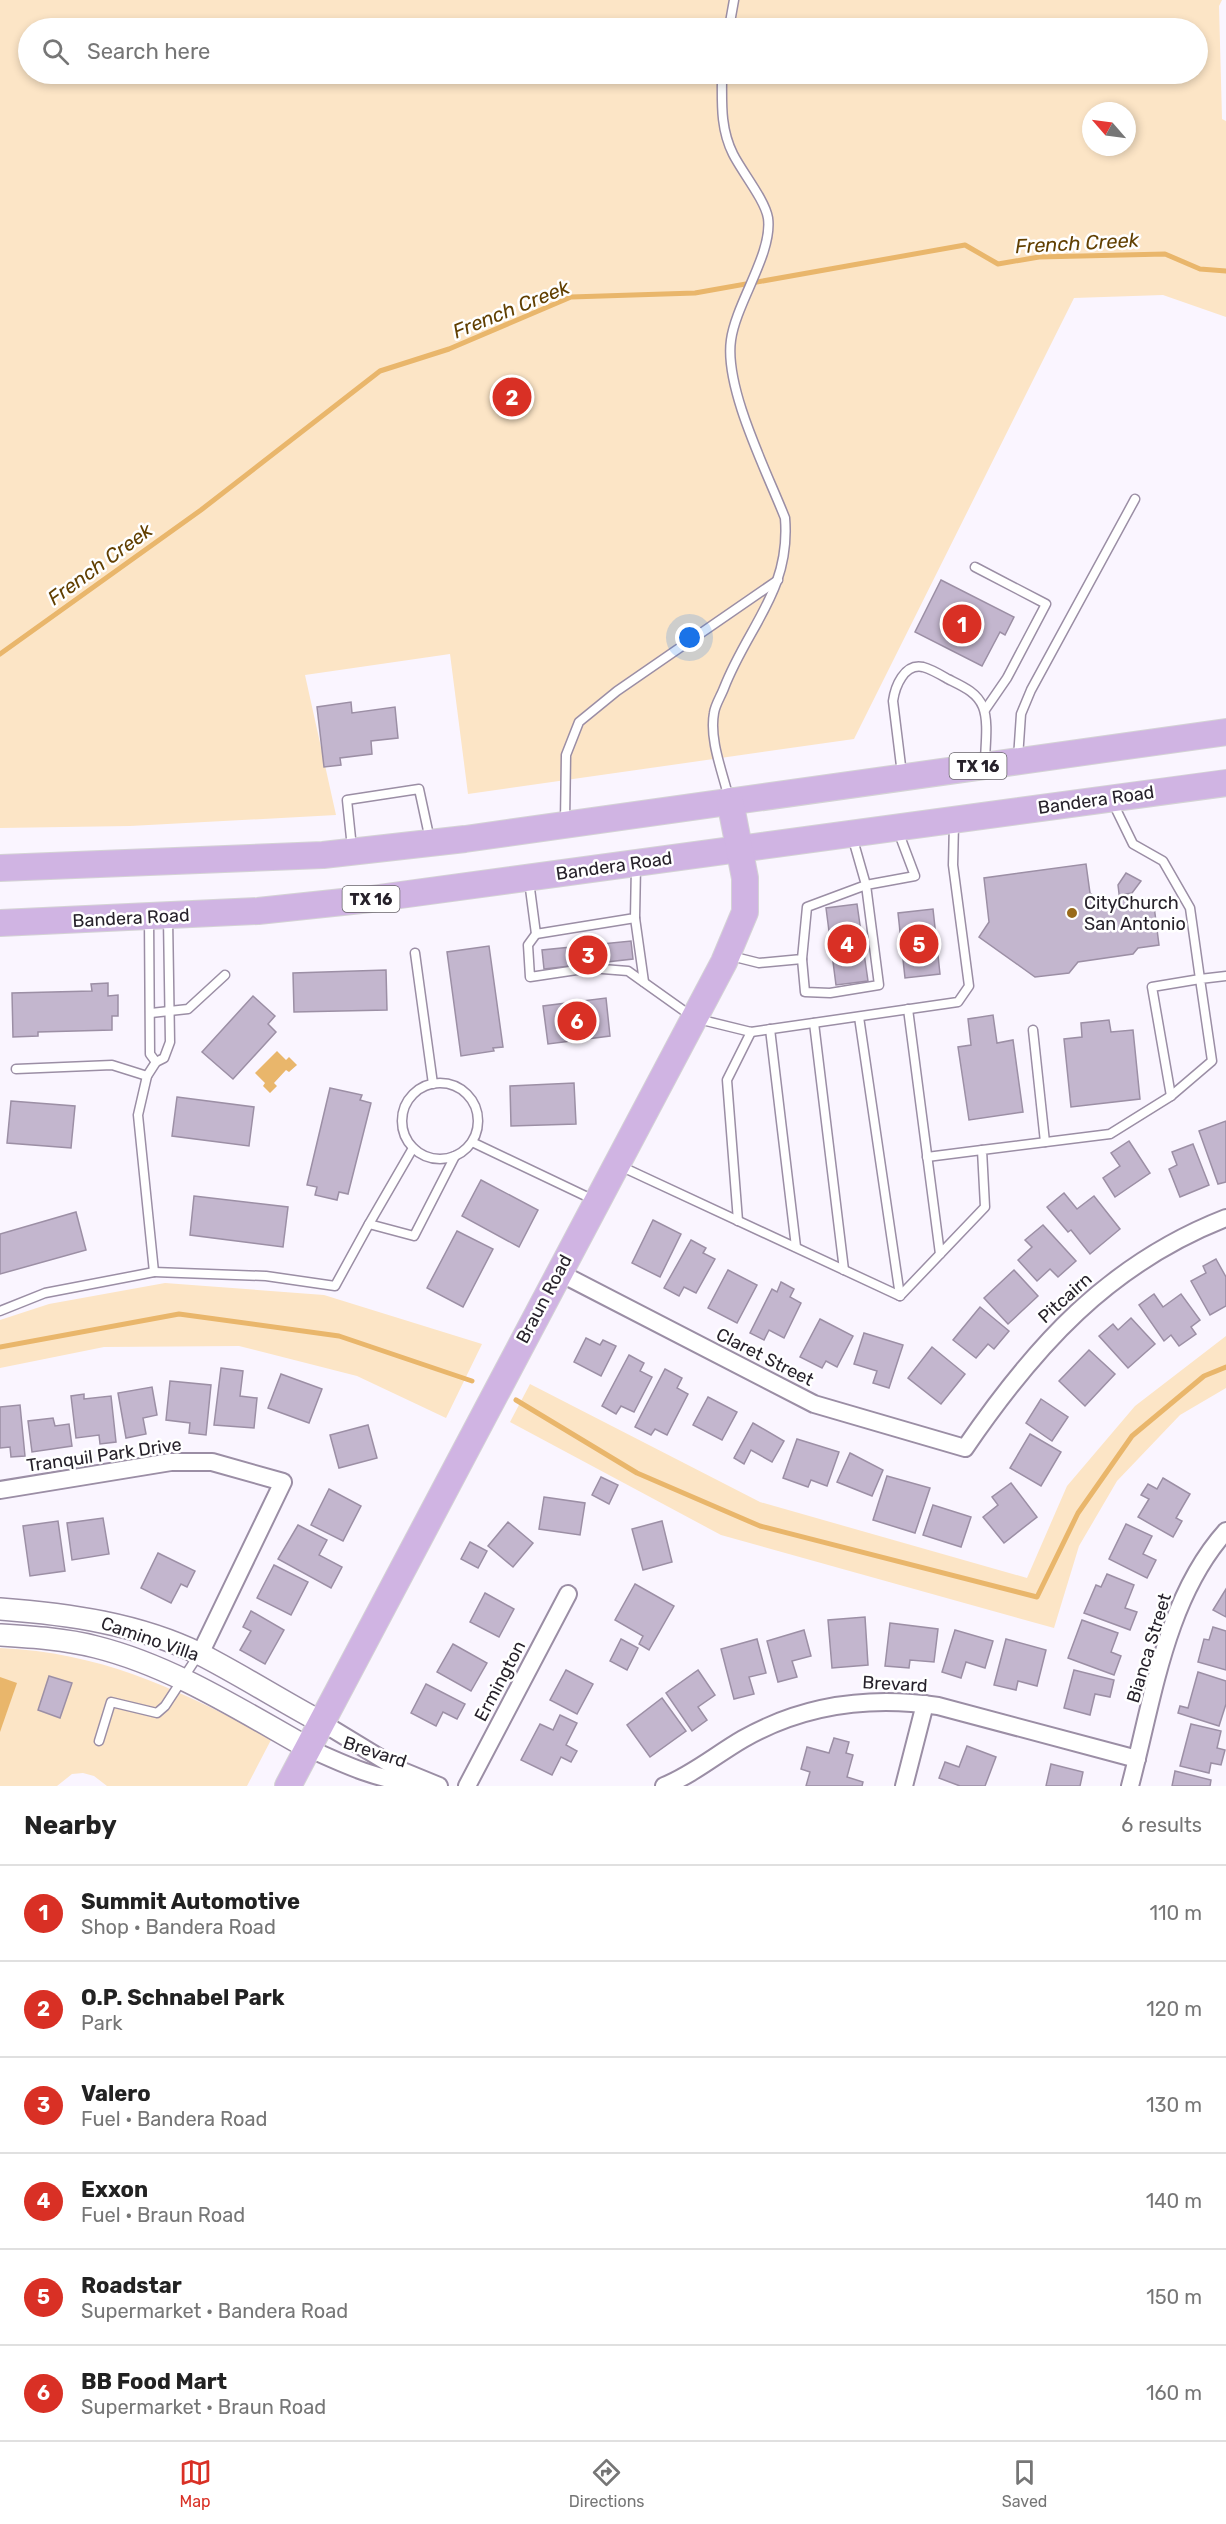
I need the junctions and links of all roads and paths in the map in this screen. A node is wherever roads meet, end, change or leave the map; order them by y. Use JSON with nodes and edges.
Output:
{"nodes":[{"id":1,"x":734,"y":0,"type":"edge"},
{"id":2,"x":731,"y":18,"type":"edge"},
{"id":3,"x":723,"y":84,"type":"edge"},
{"id":4,"x":1135,"y":499,"type":"dead end"},
{"id":5,"x":975,"y":567,"type":"dead end"},
{"id":6,"x":778,"y":579,"type":"junction"},
{"id":7,"x":985,"y":710,"type":"junction"},
{"id":8,"x":1226,"y":732,"type":"edge"},
{"id":9,"x":1017,"y":761,"type":"junction"},
{"id":10,"x":985,"y":765,"type":"junction"},
{"id":11,"x":902,"y":777,"type":"junction"},
{"id":12,"x":1226,"y":783,"type":"edge"},
{"id":13,"x":1110,"y":798,"type":"junction"},
{"id":14,"x":730,"y":801,"type":"junction"},
{"id":15,"x":954,"y":820,"type":"junction"},
{"id":16,"x":565,"y":824,"type":"junction"},
{"id":17,"x":897,"y":828,"type":"junction"},
{"id":18,"x":852,"y":834,"type":"junction"},
{"id":19,"x":431,"y":843,"type":"junction"},
{"id":20,"x":739,"y":849,"type":"junction"},
{"id":21,"x":352,"y":851,"type":"junction"},
{"id":22,"x":636,"y":863,"type":"junction"},
{"id":23,"x":0,"y":868,"type":"edge"},
{"id":24,"x":529,"y":878,"type":"junction"},
{"id":25,"x":866,"y":885,"type":"junction"},
{"id":26,"x":158,"y":917,"type":"junction"},
{"id":27,"x":635,"y":918,"type":"junction"},
{"id":28,"x":0,"y":923,"type":"edge"},
{"id":29,"x":536,"y":934,"type":"junction"},
{"id":30,"x":415,"y":953,"type":"dead end"},
{"id":31,"x":728,"y":955,"type":"junction"},
{"id":32,"x":802,"y":959,"type":"junction"},
{"id":33,"x":225,"y":975,"type":"dead end"},
{"id":34,"x":1226,"y":976,"type":"edge"},
{"id":35,"x":1200,"y":979,"type":"junction"},
{"id":36,"x":644,"y":982,"type":"junction"},
{"id":37,"x":908,"y":1009,"type":"junction"},
{"id":38,"x":171,"y":1012,"type":"junction"},
{"id":39,"x":151,"y":1013,"type":"junction"},
{"id":40,"x":859,"y":1017,"type":"junction"},
{"id":41,"x":694,"y":1018,"type":"junction"},
{"id":42,"x":814,"y":1023,"type":"junction"},
{"id":43,"x":770,"y":1029,"type":"junction"},
{"id":44,"x":1033,"y":1030,"type":"dead end"},
{"id":45,"x":751,"y":1032,"type":"junction"},
{"id":46,"x":156,"y":1062,"type":"junction"},
{"id":47,"x":16,"y":1069,"type":"dead end"},
{"id":48,"x":147,"y":1076,"type":"junction"},
{"id":49,"x":433,"y":1084,"type":"junction"},
{"id":50,"x":1171,"y":1096,"type":"junction"},
{"id":51,"x":472,"y":1142,"type":"junction"},
{"id":52,"x":1046,"y":1142,"type":"junction"},
{"id":53,"x":413,"y":1148,"type":"junction"},
{"id":54,"x":982,"y":1150,"type":"junction"},
{"id":55,"x":455,"y":1156,"type":"junction"},
{"id":56,"x":927,"y":1157,"type":"junction"},
{"id":57,"x":616,"y":1164,"type":"junction"},
{"id":58,"x":596,"y":1201,"type":"junction"},
{"id":59,"x":1226,"y":1218,"type":"edge"},
{"id":60,"x":738,"y":1221,"type":"junction"},
{"id":61,"x":369,"y":1224,"type":"junction"},
{"id":62,"x":796,"y":1247,"type":"junction"},
{"id":63,"x":940,"y":1254,"type":"junction"},
{"id":64,"x":844,"y":1270,"type":"junction"},
{"id":65,"x":154,"y":1272,"type":"junction"},
{"id":66,"x":558,"y":1272,"type":"junction"},
{"id":67,"x":900,"y":1296,"type":"junction"},
{"id":68,"x":0,"y":1311,"type":"edge"},
{"id":69,"x":965,"y":1448,"type":"joint"},
{"id":70,"x":0,"y":1490,"type":"edge"},
{"id":71,"x":1226,"y":1531,"type":"edge"},
{"id":72,"x":568,"y":1594,"type":"dead end"},
{"id":73,"x":0,"y":1609,"type":"edge"},
{"id":74,"x":0,"y":1635,"type":"edge"},
{"id":75,"x":200,"y":1654,"type":"junction"},
{"id":76,"x":182,"y":1679,"type":"junction"},
{"id":77,"x":925,"y":1704,"type":"junction"},
{"id":78,"x":321,"y":1722,"type":"junction"},
{"id":79,"x":99,"y":1741,"type":"dead end"},
{"id":80,"x":308,"y":1748,"type":"junction"},
{"id":81,"x":1137,"y":1759,"type":"junction"},
{"id":82,"x":436,"y":1785,"type":"edge"},
{"id":83,"x":288,"y":1786,"type":"edge"},
{"id":84,"x":467,"y":1786,"type":"edge"},
{"id":85,"x":664,"y":1786,"type":"edge"},
{"id":86,"x":904,"y":1786,"type":"edge"},
{"id":87,"x":1130,"y":1786,"type":"edge"}],
"edges":[{"from":1,"to":2,"type":"lane"},
{"from":3,"to":6,"type":"lane"},
{"from":4,"to":9,"type":"lane"},
{"from":5,"to":7,"type":"lane"},
{"from":6,"to":14,"type":"lane"},
{"from":6,"to":16,"type":"lane"},
{"from":7,"to":10,"type":"lane"},
{"from":7,"to":11,"type":"lane"},
{"from":8,"to":9,"type":"main road","number":"TX 16"},
{"from":9,"to":10,"type":"main road","number":"TX 16"},
{"from":10,"to":11,"type":"main road","number":"TX 16"},
{"from":11,"to":14,"type":"main road","number":"TX 16"},
{"from":12,"to":13,"type":"main road","name":"Bandera Road","number":"TX 16"},
{"from":13,"to":15,"type":"main road","name":"Bandera Road","number":"TX 16"},
{"from":13,"to":35,"type":"lane"},
{"from":14,"to":16,"type":"main road","number":"TX 16"},
{"from":14,"to":20,"type":"main road","name":"Braun Road"},
{"from":15,"to":17,"type":"main road","name":"Bandera Road","number":"TX 16"},
{"from":15,"to":37,"type":"lane"},
{"from":16,"to":19,"type":"main road","number":"TX 16"},
{"from":17,"to":18,"type":"main road","name":"Bandera Road","number":"TX 16"},
{"from":17,"to":25,"type":"lane"},
{"from":18,"to":20,"type":"main road","name":"Bandera Road","number":"TX 16"},
{"from":18,"to":25,"type":"lane"},
{"from":19,"to":21,"type":"main road","number":"TX 16"},
{"from":19,"to":21,"type":"lane"},
{"from":20,"to":22,"type":"main road","name":"Bandera Road","number":"TX 16"},
{"from":20,"to":31,"type":"main road","name":"Braun Road"},
{"from":21,"to":23,"type":"main road","number":"TX 16"},
{"from":22,"to":24,"type":"main road","name":"Bandera Road","number":"TX 16"},
{"from":22,"to":27,"type":"lane"},
{"from":24,"to":26,"type":"main road","name":"Bandera Road","number":"TX 16"},
{"from":24,"to":29,"type":"lane"},
{"from":25,"to":32,"type":"lane"},
{"from":25,"to":32,"type":"lane"},
{"from":26,"to":28,"type":"main road","name":"Bandera Road","number":"TX 16"},
{"from":26,"to":38,"type":"lane"},
{"from":26,"to":39,"type":"lane"},
{"from":27,"to":29,"type":"lane"},
{"from":27,"to":36,"type":"lane"},
{"from":29,"to":36,"type":"lane"},
{"from":30,"to":49,"type":"lane"},
{"from":31,"to":32,"type":"lane"},
{"from":31,"to":41,"type":"main road","name":"Braun Road"},
{"from":33,"to":38,"type":"lane"},
{"from":34,"to":35,"type":"lane"},
{"from":35,"to":50,"type":"lane"},
{"from":35,"to":50,"type":"lane"},
{"from":36,"to":41,"type":"lane"},
{"from":37,"to":40,"type":"lane"},
{"from":37,"to":56,"type":"lane"},
{"from":38,"to":39,"type":"lane"},
{"from":38,"to":46,"type":"lane"},
{"from":39,"to":46,"type":"lane"},
{"from":40,"to":42,"type":"lane"},
{"from":40,"to":67,"type":"lane"},
{"from":41,"to":45,"type":"lane"},
{"from":41,"to":57,"type":"main road","name":"Braun Road"},
{"from":42,"to":43,"type":"lane"},
{"from":42,"to":64,"type":"lane"},
{"from":43,"to":45,"type":"lane"},
{"from":43,"to":62,"type":"lane"},
{"from":44,"to":52,"type":"lane"},
{"from":45,"to":60,"type":"lane"},
{"from":46,"to":48,"type":"lane"},
{"from":47,"to":48,"type":"lane"},
{"from":48,"to":65,"type":"lane"},
{"from":49,"to":51,"type":"lane"},
{"from":49,"to":53,"type":"lane"},
{"from":50,"to":52,"type":"lane"},
{"from":51,"to":55,"type":"lane"},
{"from":51,"to":58,"type":"lane"},
{"from":52,"to":54,"type":"lane"},
{"from":53,"to":55,"type":"lane"},
{"from":53,"to":61,"type":"lane"},
{"from":54,"to":56,"type":"lane"},
{"from":54,"to":63,"type":"lane"},
{"from":55,"to":61,"type":"lane"},
{"from":56,"to":63,"type":"lane"},
{"from":57,"to":58,"type":"main road","name":"Braun Road"},
{"from":57,"to":60,"type":"lane"},
{"from":58,"to":66,"type":"main road","name":"Braun Road"},
{"from":59,"to":69,"type":"street","name":"Pitcairn"},
{"from":60,"to":62,"type":"lane"},
{"from":61,"to":65,"type":"lane"},
{"from":62,"to":64,"type":"lane"},
{"from":63,"to":67,"type":"lane"},
{"from":64,"to":67,"type":"lane"},
{"from":65,"to":68,"type":"lane"},
{"from":66,"to":69,"type":"street","name":"Claret Street"},
{"from":66,"to":78,"type":"main road","name":"Braun Road"},
{"from":70,"to":75,"type":"street","name":"Tranquil Park Drive"},
{"from":71,"to":81,"type":"street","name":"Bianca Street"},
{"from":72,"to":84,"type":"street","name":"Ermington"},
{"from":73,"to":75,"type":"street","name":"Camino Villa"},
{"from":74,"to":76,"type":"street","name":"Camino Villa"},
{"from":75,"to":76,"type":"lane"},
{"from":75,"to":78,"type":"street","name":"Camino Villa"},
{"from":76,"to":79,"type":"lane"},
{"from":76,"to":80,"type":"street","name":"Camino Villa"},
{"from":77,"to":81,"type":"street","name":"Brevard"},
{"from":77,"to":85,"type":"street","name":"Brevard"},
{"from":77,"to":86,"type":"street"},
{"from":78,"to":80,"type":"main road","name":"Braun Road"},
{"from":78,"to":82,"type":"street","name":"Brevard"},
{"from":80,"to":82,"type":"street","name":"Brevard"},
{"from":80,"to":83,"type":"main road","name":"Braun Road"},
{"from":81,"to":87,"type":"street","name":"Bianca Street"}]}
